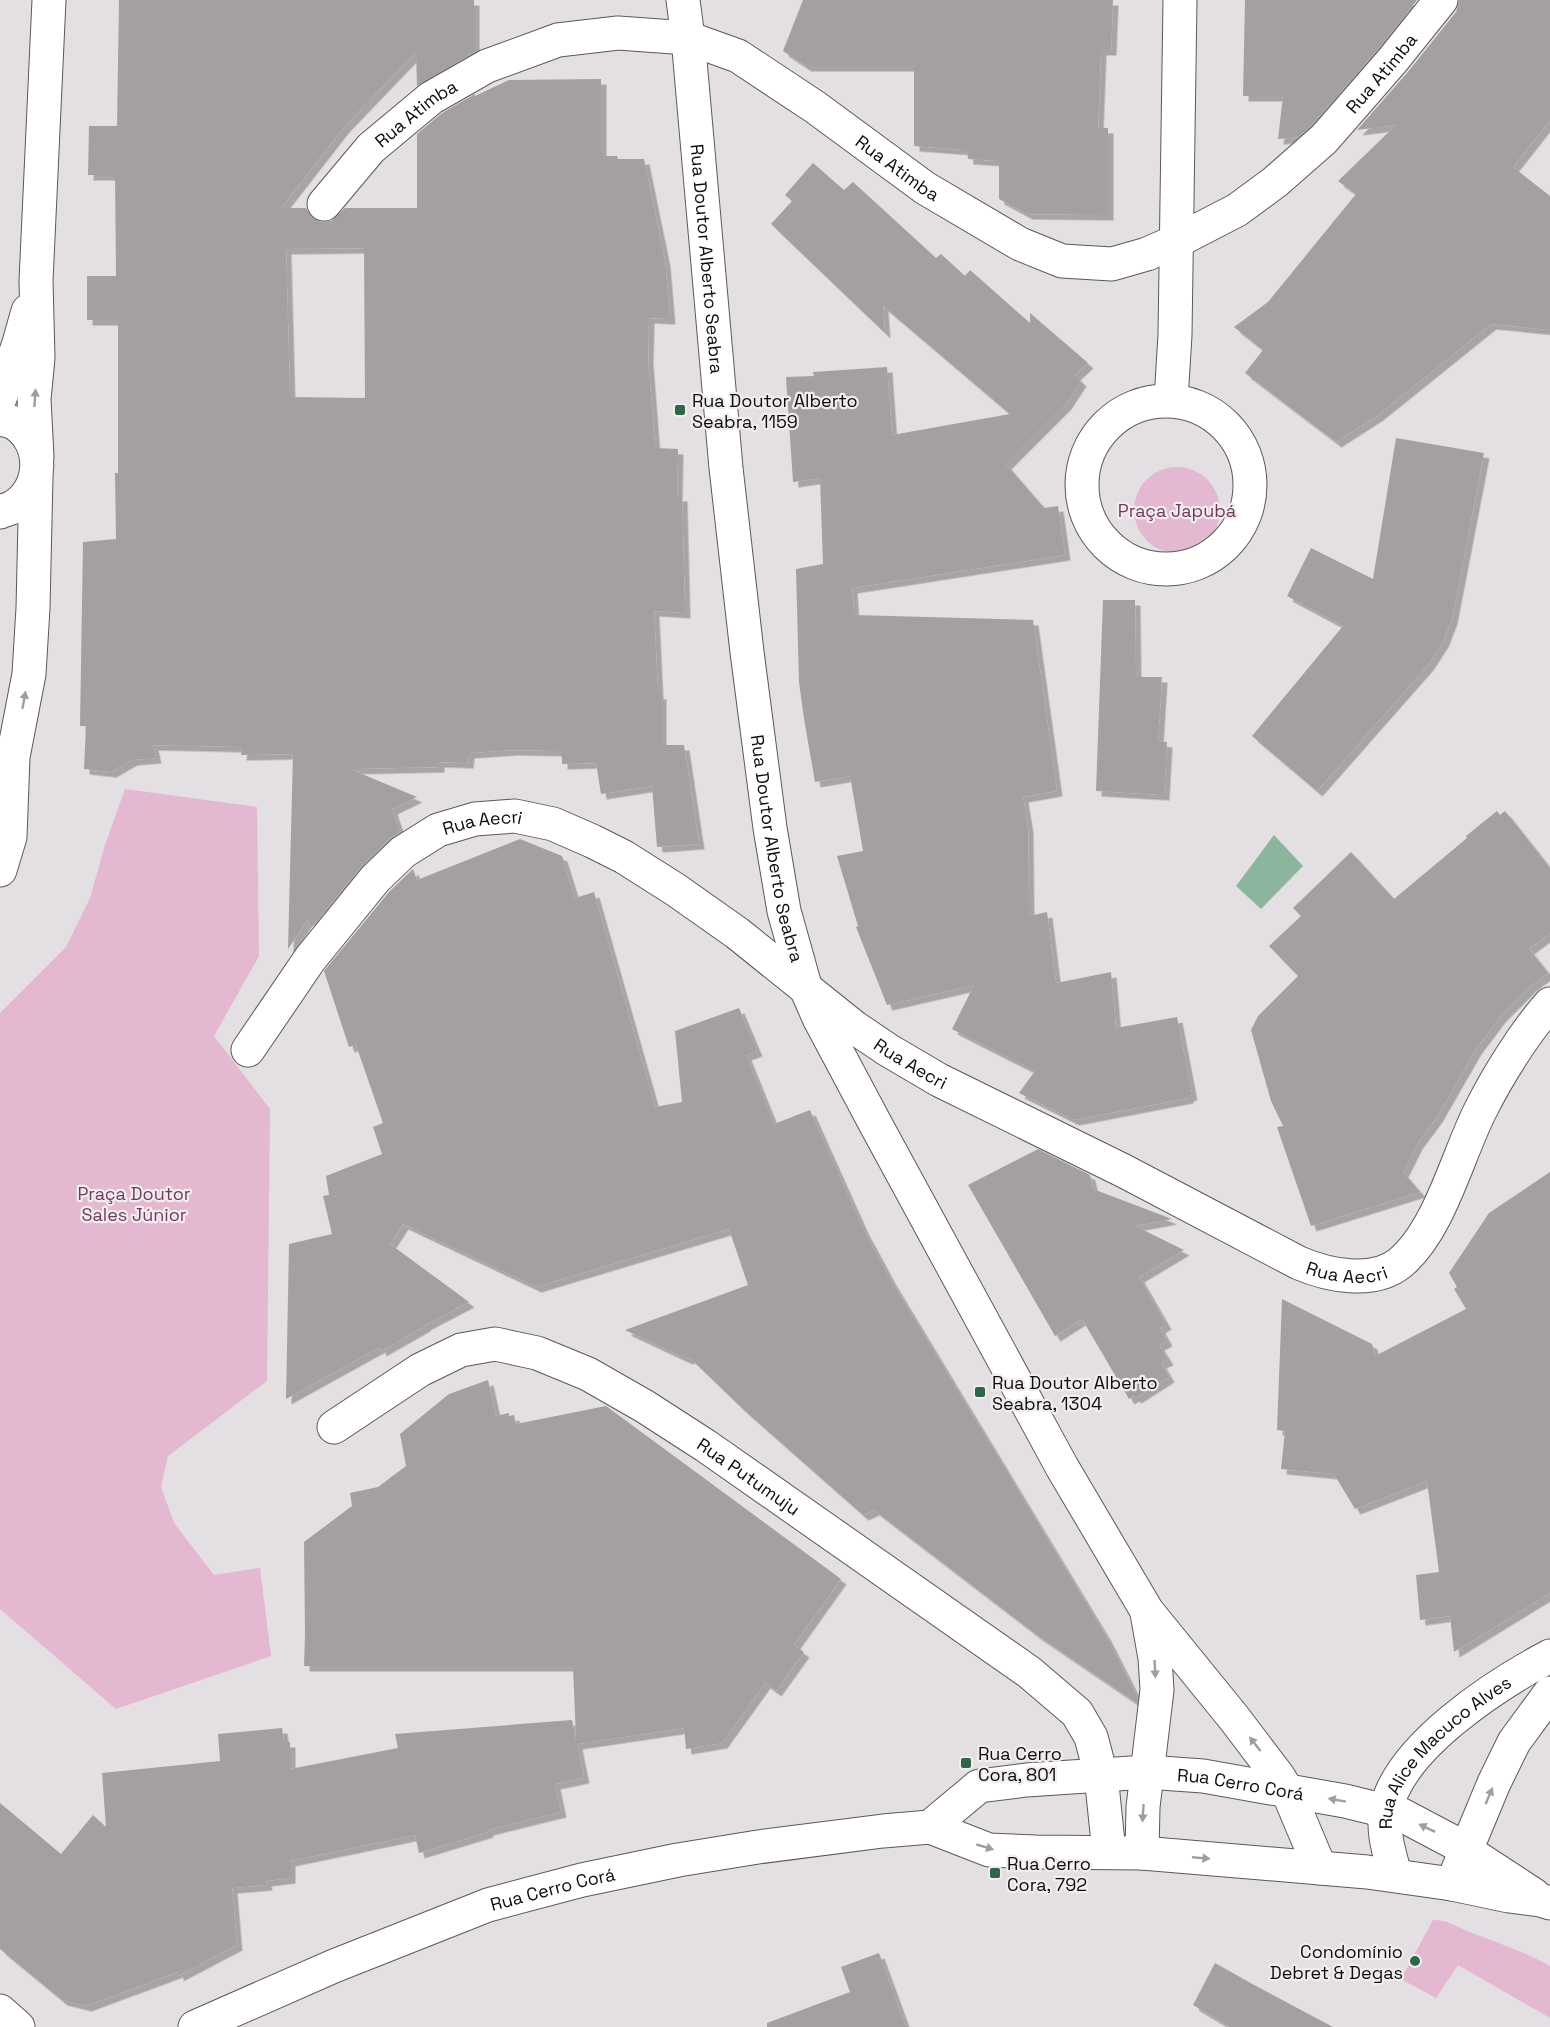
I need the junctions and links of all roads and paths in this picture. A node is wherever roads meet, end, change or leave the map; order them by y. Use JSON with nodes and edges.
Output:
{"nodes":[{"id":1,"x":49,"y":0,"type":"edge"},
{"id":2,"x":683,"y":0,"type":"edge"},
{"id":3,"x":1180,"y":0,"type":"edge"},
{"id":4,"x":1441,"y":0,"type":"edge"},
{"id":5,"x":688,"y":38,"type":"junction"},
{"id":6,"x":324,"y":204,"type":"dead end"},
{"id":7,"x":1177,"y":241,"type":"junction"},
{"id":8,"x":36,"y":280,"type":"junction"},
{"id":9,"x":0,"y":398,"type":"edge"},
{"id":10,"x":1171,"y":400,"type":"junction"},
{"id":11,"x":0,"y":419,"type":"edge"},
{"id":12,"x":37,"y":467,"type":"junction"},
{"id":13,"x":0,"y":512,"type":"edge"},
{"id":14,"x":0,"y":725,"type":"edge"},
{"id":15,"x":13,"y":757,"type":"junction"},
{"id":16,"x":0,"y":870,"type":"edge"},
{"id":17,"x":805,"y":986,"type":"junction"},
{"id":18,"x":1550,"y":1004,"type":"edge"},
{"id":19,"x":248,"y":1050,"type":"dead end"},
{"id":20,"x":334,"y":1426,"type":"dead end"},
{"id":21,"x":1147,"y":1611,"type":"junction"},
{"id":22,"x":1550,"y":1656,"type":"edge"},
{"id":23,"x":1550,"y":1693,"type":"edge"},
{"id":24,"x":1147,"y":1772,"type":"junction"},
{"id":25,"x":1101,"y":1775,"type":"junction"},
{"id":26,"x":1288,"y":1792,"type":"junction"},
{"id":27,"x":1386,"y":1811,"type":"junction"},
{"id":28,"x":930,"y":1827,"type":"junction"},
{"id":29,"x":1466,"y":1850,"type":"junction"},
{"id":30,"x":1109,"y":1852,"type":"junction"},
{"id":31,"x":1142,"y":1853,"type":"junction"},
{"id":32,"x":1320,"y":1868,"type":"junction"},
{"id":33,"x":1395,"y":1875,"type":"junction"},
{"id":34,"x":1452,"y":1884,"type":"junction"},
{"id":35,"x":1545,"y":1901,"type":"edge"},
{"id":36,"x":0,"y":2011,"type":"edge"},
{"id":37,"x":18,"y":2027,"type":"edge"},
{"id":38,"x":195,"y":2027,"type":"edge"}],
"edges":[{"from":1,"to":8,"type":"street"},
{"from":2,"to":5,"type":"street","name":"Rua Doutor Alberto Seabra"},
{"from":3,"to":7,"type":"street"},
{"from":4,"to":7,"type":"street","name":"Rua Atimba"},
{"from":5,"to":6,"type":"street","name":"Rua Atimba"},
{"from":5,"to":7,"type":"street","name":"Rua Atimba"},
{"from":5,"to":17,"type":"street","name":"Rua Doutor Alberto Seabra"},
{"from":7,"to":10,"type":"street"},
{"from":8,"to":9,"type":"street"},
{"from":12,"to":8,"type":"street","one_way":true},
{"from":10,"to":10,"type":"street"},
{"from":11,"to":12,"type":"street"},
{"from":12,"to":13,"type":"street"},
{"from":15,"to":12,"type":"street","one_way":true},
{"from":14,"to":15,"type":"street"},
{"from":15,"to":16,"type":"street"},
{"from":17,"to":18,"type":"street","name":"Rua Aecri"},
{"from":17,"to":19,"type":"street","name":"Rua Aecri"},
{"from":17,"to":21,"type":"street","name":"Rua Doutor Alberto Seabra"},
{"from":20,"to":25,"type":"street","name":"Rua Putumuju"},
{"from":21,"to":24,"type":"street","name":"Rua Doutor Alberto Seabra","one_way":true},
{"from":26,"to":21,"type":"street","name":"Rua Doutor Alberto Seabra","one_way":true},
{"from":22,"to":27,"type":"street","name":"Rua Alice Macuco Alves"},
{"from":29,"to":23,"type":"street","name":"Rua Alice Macuco Alves","one_way":true},
{"from":24,"to":25,"type":"street","name":"Rua Cerro Corá"},
{"from":24,"to":26,"type":"street","name":"Rua Cerro Corá"},
{"from":24,"to":31,"type":"street","name":"Rua Doutor Alberto Seabra","one_way":true},
{"from":25,"to":28,"type":"street","name":"Rua Cerro Corá"},
{"from":25,"to":30,"type":"street","name":"Rua Putumuju"},
{"from":27,"to":26,"type":"street","name":"Rua Cerro Corá","one_way":true},
{"from":26,"to":32,"type":"street","name":"Rua Doutor Alberto Seabra"},
{"from":29,"to":27,"type":"street","name":"Rua Cerro Corá","one_way":true},
{"from":27,"to":33,"type":"street","name":"Rua Alice Macuco Alves"},
{"from":28,"to":30,"type":"street","name":"Rua Cerro Corá","one_way":true},
{"from":28,"to":38,"type":"street","name":"Rua Cerro Corá"},
{"from":29,"to":34,"type":"street","name":"Rua Alice Macuco Alves"},
{"from":29,"to":35,"type":"street","name":"Rua Cerro Corá"},
{"from":30,"to":31,"type":"street","name":"Rua Cerro Corá"},
{"from":31,"to":32,"type":"street","name":"Rua Cerro Corá","one_way":true},
{"from":32,"to":33,"type":"street","name":"Rua Cerro Corá"},
{"from":33,"to":34,"type":"street","name":"Rua Cerro Corá"},
{"from":34,"to":35,"type":"street","name":"Rua Cerro Corá"},
{"from":36,"to":37,"type":"street"}]}
